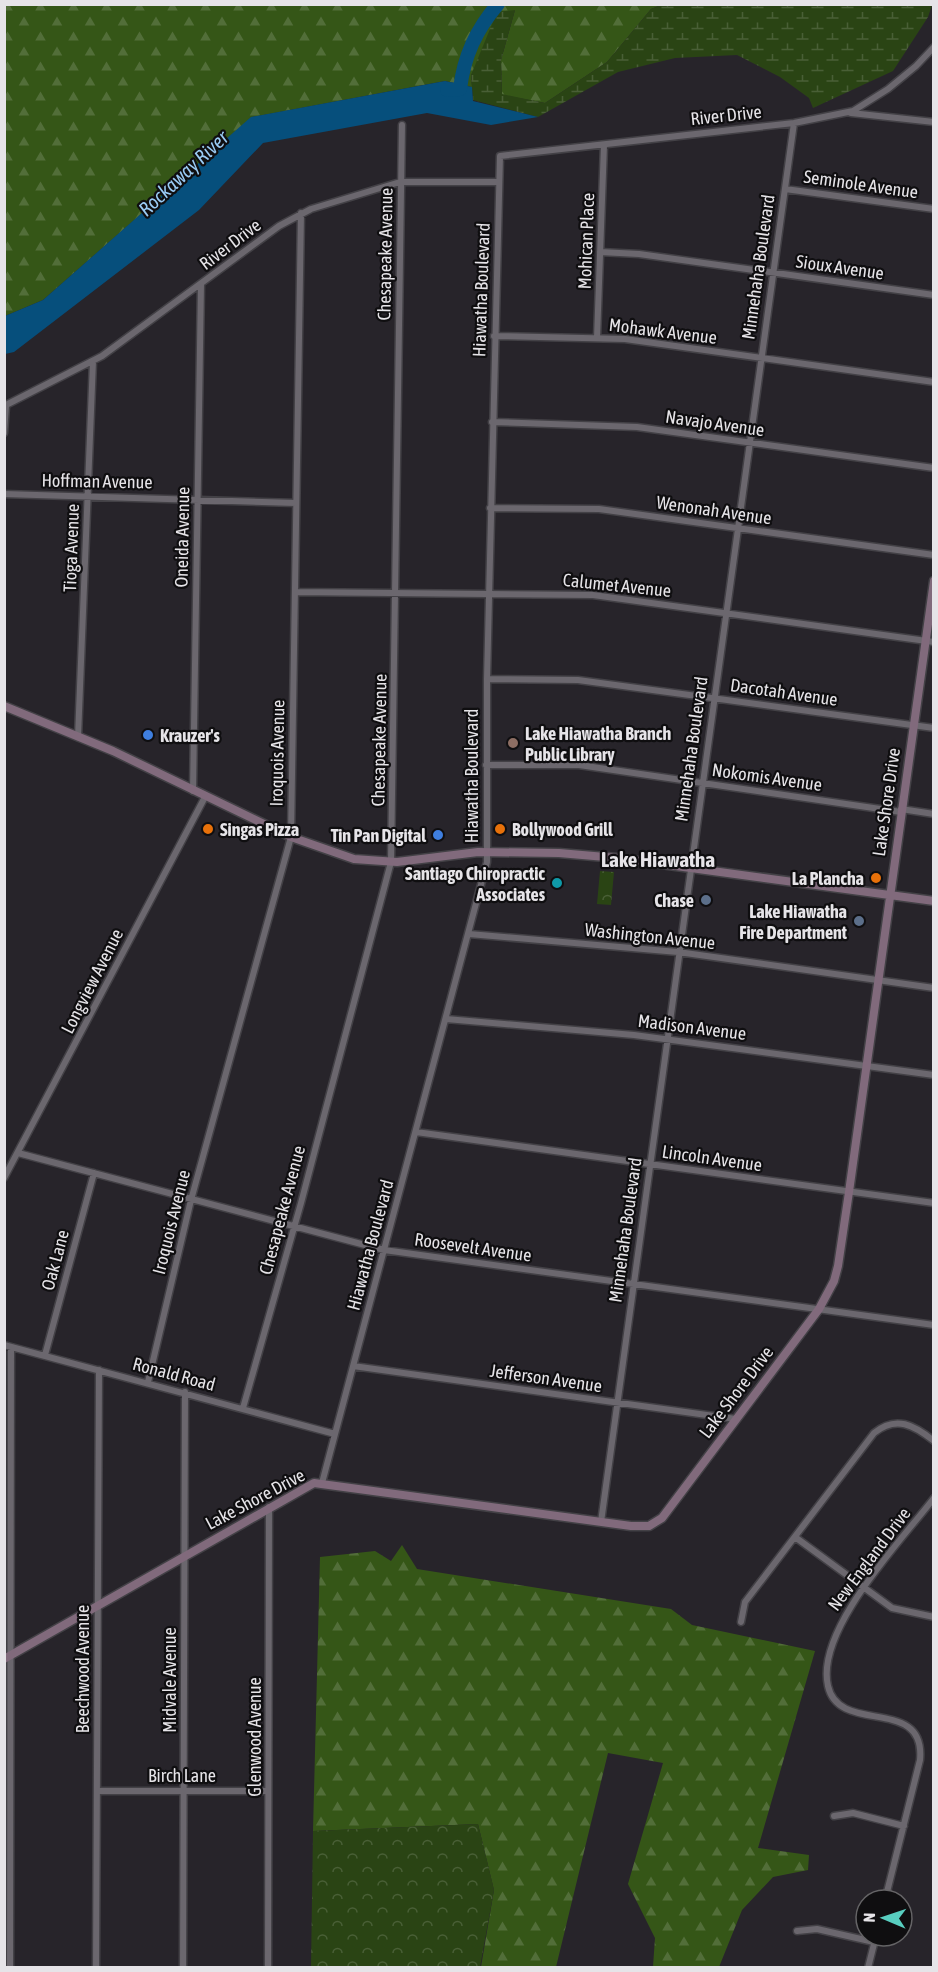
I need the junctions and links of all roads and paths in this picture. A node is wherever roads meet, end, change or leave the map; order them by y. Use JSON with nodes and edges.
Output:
{"nodes":[{"id":1,"x":933,"y":47,"type":"edge"},
{"id":2,"x":846,"y":112,"type":"junction"},
{"id":3,"x":933,"y":122,"type":"edge"},
{"id":4,"x":794,"y":123,"type":"junction"},
{"id":5,"x":402,"y":125,"type":"dead end"},
{"id":6,"x":604,"y":145,"type":"junction"},
{"id":7,"x":500,"y":156,"type":"joint"},
{"id":8,"x":402,"y":182,"type":"junction"},
{"id":9,"x":499,"y":182,"type":"junction"},
{"id":10,"x":784,"y":189,"type":"junction"},
{"id":11,"x":933,"y":209,"type":"edge"},
{"id":12,"x":301,"y":213,"type":"junction"},
{"id":13,"x":600,"y":252,"type":"junction"},
{"id":14,"x":773,"y":272,"type":"junction"},
{"id":15,"x":201,"y":284,"type":"junction"},
{"id":16,"x":933,"y":295,"type":"edge"},
{"id":17,"x":494,"y":336,"type":"junction"},
{"id":18,"x":597,"y":338,"type":"junction"},
{"id":19,"x":761,"y":358,"type":"junction"},
{"id":20,"x":93,"y":361,"type":"junction"},
{"id":21,"x":933,"y":382,"type":"edge"},
{"id":22,"x":5,"y":406,"type":"edge"},
{"id":23,"x":492,"y":422,"type":"junction"},
{"id":24,"x":4,"y":433,"type":"edge"},
{"id":25,"x":749,"y":442,"type":"junction"},
{"id":26,"x":933,"y":468,"type":"edge"},
{"id":27,"x":4,"y":494,"type":"edge"},
{"id":28,"x":88,"y":496,"type":"junction"},
{"id":29,"x":198,"y":498,"type":"junction"},
{"id":30,"x":296,"y":503,"type":"junction"},
{"id":31,"x":490,"y":508,"type":"junction"},
{"id":32,"x":736,"y":528,"type":"junction"},
{"id":33,"x":933,"y":555,"type":"edge"},
{"id":34,"x":933,"y":581,"type":"edge"},
{"id":35,"x":295,"y":592,"type":"junction"},
{"id":36,"x":395,"y":593,"type":"junction"},
{"id":37,"x":488,"y":593,"type":"junction"},
{"id":38,"x":725,"y":612,"type":"junction"},
{"id":39,"x":929,"y":641,"type":"edge"},
{"id":40,"x":487,"y":679,"type":"junction"},
{"id":41,"x":713,"y":698,"type":"junction"},
{"id":42,"x":4,"y":706,"type":"edge"},
{"id":43,"x":913,"y":725,"type":"junction"},
{"id":44,"x":933,"y":728,"type":"edge"},
{"id":45,"x":78,"y":737,"type":"junction"},
{"id":46,"x":486,"y":765,"type":"junction"},
{"id":47,"x":702,"y":783,"type":"junction"},
{"id":48,"x":193,"y":791,"type":"junction"},
{"id":49,"x":205,"y":797,"type":"junction"},
{"id":50,"x":901,"y":810,"type":"junction"},
{"id":51,"x":933,"y":814,"type":"edge"},
{"id":52,"x":291,"y":837,"type":"junction"},
{"id":53,"x":485,"y":852,"type":"junction"},
{"id":54,"x":391,"y":862,"type":"junction"},
{"id":55,"x":690,"y":868,"type":"junction"},
{"id":56,"x":890,"y":895,"type":"junction"},
{"id":57,"x":933,"y":901,"type":"edge"},
{"id":58,"x":469,"y":934,"type":"junction"},
{"id":59,"x":678,"y":952,"type":"junction"},
{"id":60,"x":878,"y":980,"type":"junction"},
{"id":61,"x":933,"y":988,"type":"edge"},
{"id":62,"x":446,"y":1019,"type":"junction"},
{"id":63,"x":666,"y":1039,"type":"junction"},
{"id":64,"x":866,"y":1065,"type":"junction"},
{"id":65,"x":933,"y":1075,"type":"edge"},
{"id":66,"x":416,"y":1132,"type":"junction"},
{"id":67,"x":18,"y":1153,"type":"junction"},
{"id":68,"x":649,"y":1165,"type":"junction"},
{"id":69,"x":94,"y":1173,"type":"junction"},
{"id":70,"x":4,"y":1178,"type":"edge"},
{"id":71,"x":849,"y":1192,"type":"junction"},
{"id":72,"x":191,"y":1200,"type":"junction"},
{"id":73,"x":933,"y":1203,"type":"edge"},
{"id":74,"x":294,"y":1226,"type":"junction"},
{"id":75,"x":384,"y":1250,"type":"junction"},
{"id":76,"x":633,"y":1285,"type":"junction"},
{"id":77,"x":819,"y":1309,"type":"junction"},
{"id":78,"x":933,"y":1325,"type":"edge"},
{"id":79,"x":8,"y":1346,"type":"edge"},
{"id":80,"x":45,"y":1355,"type":"junction"},
{"id":81,"x":353,"y":1366,"type":"junction"},
{"id":82,"x":99,"y":1370,"type":"junction"},
{"id":83,"x":148,"y":1382,"type":"junction"},
{"id":84,"x":185,"y":1392,"type":"junction"},
{"id":85,"x":617,"y":1402,"type":"junction"},
{"id":86,"x":243,"y":1408,"type":"junction"},
{"id":87,"x":736,"y":1419,"type":"junction"},
{"id":88,"x":335,"y":1434,"type":"junction"},
{"id":89,"x":933,"y":1441,"type":"edge"},
{"id":90,"x":322,"y":1483,"type":"junction"},
{"id":91,"x":933,"y":1498,"type":"edge"},
{"id":92,"x":269,"y":1507,"type":"junction"},
{"id":93,"x":600,"y":1522,"type":"junction"},
{"id":94,"x":795,"y":1537,"type":"junction"},
{"id":95,"x":184,"y":1556,"type":"junction"},
{"id":96,"x":864,"y":1589,"type":"junction"},
{"id":97,"x":98,"y":1605,"type":"junction"},
{"id":98,"x":933,"y":1617,"type":"edge"},
{"id":99,"x":741,"y":1622,"type":"dead end"},
{"id":100,"x":8,"y":1657,"type":"edge"},
{"id":101,"x":183,"y":1790,"type":"junction"},
{"id":102,"x":97,"y":1791,"type":"junction"},
{"id":103,"x":268,"y":1791,"type":"junction"},
{"id":104,"x":834,"y":1816,"type":"dead end"},
{"id":105,"x":904,"y":1826,"type":"junction"},
{"id":106,"x":888,"y":1888,"type":"edge"},
{"id":107,"x":797,"y":1931,"type":"dead end"},
{"id":108,"x":854,"y":1935,"type":"edge"},
{"id":109,"x":873,"y":1948,"type":"edge"},
{"id":110,"x":10,"y":1968,"type":"edge"},
{"id":111,"x":96,"y":1968,"type":"edge"},
{"id":112,"x":183,"y":1968,"type":"edge"},
{"id":113,"x":268,"y":1968,"type":"edge"},
{"id":114,"x":868,"y":1968,"type":"edge"}],
"edges":[{"from":1,"to":2,"type":"street","name":"River Drive"},
{"from":2,"to":3,"type":"street"},
{"from":2,"to":4,"type":"street","name":"River Drive"},
{"from":4,"to":6,"type":"street","name":"River Drive"},
{"from":4,"to":10,"type":"street","name":"Minnehaha Boulevard"},
{"from":5,"to":8,"type":"street","name":"Chesapeake Avenue"},
{"from":6,"to":7,"type":"street","name":"River Drive"},
{"from":6,"to":13,"type":"street","name":"Mohican Place"},
{"from":7,"to":9,"type":"street","name":"Hiawatha Boulevard"},
{"from":8,"to":9,"type":"street","name":"River Drive"},
{"from":8,"to":12,"type":"street","name":"River Drive"},
{"from":8,"to":36,"type":"street","name":"Chesapeake Avenue"},
{"from":9,"to":17,"type":"street","name":"Hiawatha Boulevard"},
{"from":10,"to":11,"type":"street","name":"Seminole Avenue"},
{"from":10,"to":14,"type":"street","name":"Minnehaha Boulevard"},
{"from":12,"to":15,"type":"street","name":"River Drive"},
{"from":12,"to":30,"type":"street","name":"Iroquois Avenue"},
{"from":13,"to":14,"type":"street","name":"Sioux Avenue"},
{"from":13,"to":18,"type":"street","name":"Mohican Place"},
{"from":14,"to":16,"type":"street","name":"Sioux Avenue"},
{"from":14,"to":19,"type":"street","name":"Minnehaha Boulevard"},
{"from":15,"to":20,"type":"street","name":"River Drive"},
{"from":15,"to":29,"type":"street","name":"Oneida Avenue"},
{"from":17,"to":18,"type":"street","name":"Mohawk Avenue"},
{"from":17,"to":23,"type":"street","name":"Hiawatha Boulevard"},
{"from":18,"to":19,"type":"street","name":"Mohawk Avenue"},
{"from":19,"to":21,"type":"street","name":"Mohawk Avenue"},
{"from":19,"to":25,"type":"street","name":"Minnehaha Boulevard"},
{"from":20,"to":22,"type":"street","name":"River Drive"},
{"from":20,"to":28,"type":"street","name":"Tioga Avenue"},
{"from":22,"to":24,"type":"street"},
{"from":23,"to":25,"type":"street","name":"Navajo Avenue"},
{"from":23,"to":31,"type":"street","name":"Hiawatha Boulevard"},
{"from":25,"to":26,"type":"street","name":"Navajo Avenue"},
{"from":25,"to":32,"type":"street","name":"Minnehaha Boulevard"},
{"from":27,"to":28,"type":"street","name":"Hoffman Avenue"},
{"from":28,"to":29,"type":"street","name":"Hoffman Avenue"},
{"from":28,"to":45,"type":"street","name":"Tioga Avenue"},
{"from":29,"to":30,"type":"street","name":"Hoffman Avenue"},
{"from":29,"to":48,"type":"street","name":"Oneida Avenue"},
{"from":30,"to":35,"type":"street","name":"Iroquois Avenue"},
{"from":31,"to":32,"type":"street","name":"Wenonah Avenue"},
{"from":31,"to":37,"type":"street","name":"Hiawatha Boulevard"},
{"from":32,"to":33,"type":"street","name":"Wenonah Avenue"},
{"from":32,"to":38,"type":"street","name":"Minnehaha Boulevard"},
{"from":34,"to":39,"type":"street","name":"Lake Shore Drive"},
{"from":35,"to":36,"type":"street","name":"Calumet Avenue"},
{"from":35,"to":52,"type":"street","name":"Iroquois Avenue"},
{"from":36,"to":37,"type":"street","name":"Calumet Avenue"},
{"from":36,"to":54,"type":"street","name":"Chesapeake Avenue"},
{"from":37,"to":38,"type":"street","name":"Calumet Avenue"},
{"from":37,"to":40,"type":"street","name":"Hiawatha Boulevard"},
{"from":38,"to":39,"type":"street","name":"Calumet Avenue"},
{"from":38,"to":41,"type":"street","name":"Minnehaha Boulevard"},
{"from":39,"to":43,"type":"street","name":"Lake Shore Drive"},
{"from":40,"to":41,"type":"street","name":"Dacotah Avenue"},
{"from":40,"to":46,"type":"street","name":"Hiawatha Boulevard"},
{"from":41,"to":43,"type":"street","name":"Dacotah Avenue"},
{"from":41,"to":47,"type":"street","name":"Minnehaha Boulevard"},
{"from":42,"to":45,"type":"street"},
{"from":43,"to":44,"type":"street","name":"Dacotah Avenue"},
{"from":43,"to":50,"type":"street","name":"Lake Shore Drive"},
{"from":45,"to":48,"type":"street"},
{"from":46,"to":47,"type":"street","name":"Nokomis Avenue"},
{"from":46,"to":53,"type":"street","name":"Hiawatha Boulevard"},
{"from":47,"to":50,"type":"street","name":"Nokomis Avenue"},
{"from":47,"to":55,"type":"street","name":"Minnehaha Boulevard"},
{"from":48,"to":49,"type":"street"},
{"from":49,"to":52,"type":"street"},
{"from":49,"to":67,"type":"street","name":"Longview Avenue"},
{"from":50,"to":51,"type":"street","name":"Nokomis Avenue"},
{"from":50,"to":56,"type":"street","name":"Lake Shore Drive"},
{"from":52,"to":54,"type":"street"},
{"from":52,"to":72,"type":"street","name":"Iroquois Avenue"},
{"from":53,"to":54,"type":"street"},
{"from":53,"to":55,"type":"street"},
{"from":53,"to":58,"type":"street","name":"Hiawatha Boulevard"},
{"from":54,"to":74,"type":"street","name":"Chesapeake Avenue"},
{"from":55,"to":56,"type":"street"},
{"from":55,"to":59,"type":"street","name":"Minnehaha Boulevard"},
{"from":56,"to":57,"type":"street"},
{"from":56,"to":60,"type":"street","name":"Lake Shore Drive"},
{"from":58,"to":59,"type":"street","name":"Washington Avenue"},
{"from":58,"to":62,"type":"street","name":"Hiawatha Boulevard"},
{"from":59,"to":60,"type":"street","name":"Washington Avenue"},
{"from":59,"to":63,"type":"street","name":"Minnehaha Boulevard"},
{"from":60,"to":61,"type":"street","name":"Washington Avenue"},
{"from":60,"to":64,"type":"street","name":"Lake Shore Drive"},
{"from":62,"to":63,"type":"street","name":"Madison Avenue"},
{"from":62,"to":66,"type":"street","name":"Hiawatha Boulevard"},
{"from":63,"to":64,"type":"street","name":"Madison Avenue"},
{"from":63,"to":68,"type":"street","name":"Minnehaha Boulevard"},
{"from":64,"to":65,"type":"street","name":"Madison Avenue"},
{"from":64,"to":71,"type":"street","name":"Lake Shore Drive"},
{"from":66,"to":68,"type":"street","name":"Lincoln Avenue"},
{"from":66,"to":75,"type":"street","name":"Hiawatha Boulevard"},
{"from":67,"to":69,"type":"street","name":"Roosevelt Avenue"},
{"from":67,"to":70,"type":"street","name":"Longview Avenue"},
{"from":68,"to":71,"type":"street","name":"Lincoln Avenue"},
{"from":68,"to":76,"type":"street","name":"Minnehaha Boulevard"},
{"from":69,"to":72,"type":"street","name":"Roosevelt Avenue"},
{"from":69,"to":80,"type":"street","name":"Oak Lane"},
{"from":71,"to":73,"type":"street","name":"Lincoln Avenue"},
{"from":71,"to":77,"type":"street","name":"Lake Shore Drive"},
{"from":72,"to":74,"type":"street","name":"Roosevelt Avenue"},
{"from":72,"to":83,"type":"street","name":"Iroquois Avenue"},
{"from":74,"to":75,"type":"street","name":"Roosevelt Avenue"},
{"from":74,"to":86,"type":"street","name":"Chesapeake Avenue"},
{"from":75,"to":76,"type":"street","name":"Roosevelt Avenue"},
{"from":75,"to":81,"type":"street","name":"Hiawatha Boulevard"},
{"from":76,"to":77,"type":"street","name":"Roosevelt Avenue"},
{"from":76,"to":85,"type":"street","name":"Minnehaha Boulevard"},
{"from":77,"to":78,"type":"street","name":"Roosevelt Avenue"},
{"from":77,"to":87,"type":"street","name":"Lake Shore Drive"},
{"from":79,"to":80,"type":"street","name":"Ronald Road"},
{"from":79,"to":100,"type":"street"},
{"from":80,"to":82,"type":"street","name":"Ronald Road"},
{"from":81,"to":85,"type":"street","name":"Jefferson Avenue"},
{"from":81,"to":88,"type":"street","name":"Hiawatha Boulevard"},
{"from":82,"to":83,"type":"street","name":"Ronald Road"},
{"from":82,"to":97,"type":"street","name":"Beechwood Avenue"},
{"from":83,"to":84,"type":"street","name":"Ronald Road"},
{"from":84,"to":86,"type":"street","name":"Ronald Road"},
{"from":84,"to":95,"type":"street","name":"Midvale Avenue"},
{"from":85,"to":87,"type":"street","name":"Jefferson Avenue"},
{"from":85,"to":93,"type":"street","name":"Minnehaha Boulevard"},
{"from":86,"to":88,"type":"street","name":"Ronald Road"},
{"from":87,"to":93,"type":"street","name":"Lake Shore Drive"},
{"from":88,"to":90,"type":"street","name":"Hiawatha Boulevard"},
{"from":89,"to":94,"type":"street"},
{"from":90,"to":92,"type":"street","name":"Lake Shore Drive"},
{"from":90,"to":93,"type":"street","name":"Lake Shore Drive"},
{"from":91,"to":96,"type":"street","name":"New England Drive"},
{"from":92,"to":95,"type":"street","name":"Lake Shore Drive"},
{"from":92,"to":103,"type":"street","name":"Glenwood Avenue"},
{"from":94,"to":96,"type":"street"},
{"from":94,"to":99,"type":"street"},
{"from":95,"to":97,"type":"street","name":"Lake Shore Drive"},
{"from":95,"to":101,"type":"street","name":"Midvale Avenue"},
{"from":96,"to":98,"type":"street"},
{"from":96,"to":105,"type":"street","name":"New England Drive"},
{"from":97,"to":100,"type":"street","name":"Lake Shore Drive"},
{"from":97,"to":102,"type":"street","name":"Beechwood Avenue"},
{"from":100,"to":110,"type":"street"},
{"from":101,"to":102,"type":"street","name":"Birch Lane"},
{"from":101,"to":103,"type":"street","name":"Birch Lane"},
{"from":101,"to":112,"type":"street","name":"Midvale Avenue"},
{"from":102,"to":111,"type":"street","name":"Beechwood Avenue"},
{"from":103,"to":113,"type":"street","name":"Glenwood Avenue"},
{"from":104,"to":105,"type":"street"},
{"from":105,"to":106,"type":"street","name":"New England Drive"},
{"from":107,"to":108,"type":"street"},
{"from":109,"to":114,"type":"street"}]}
